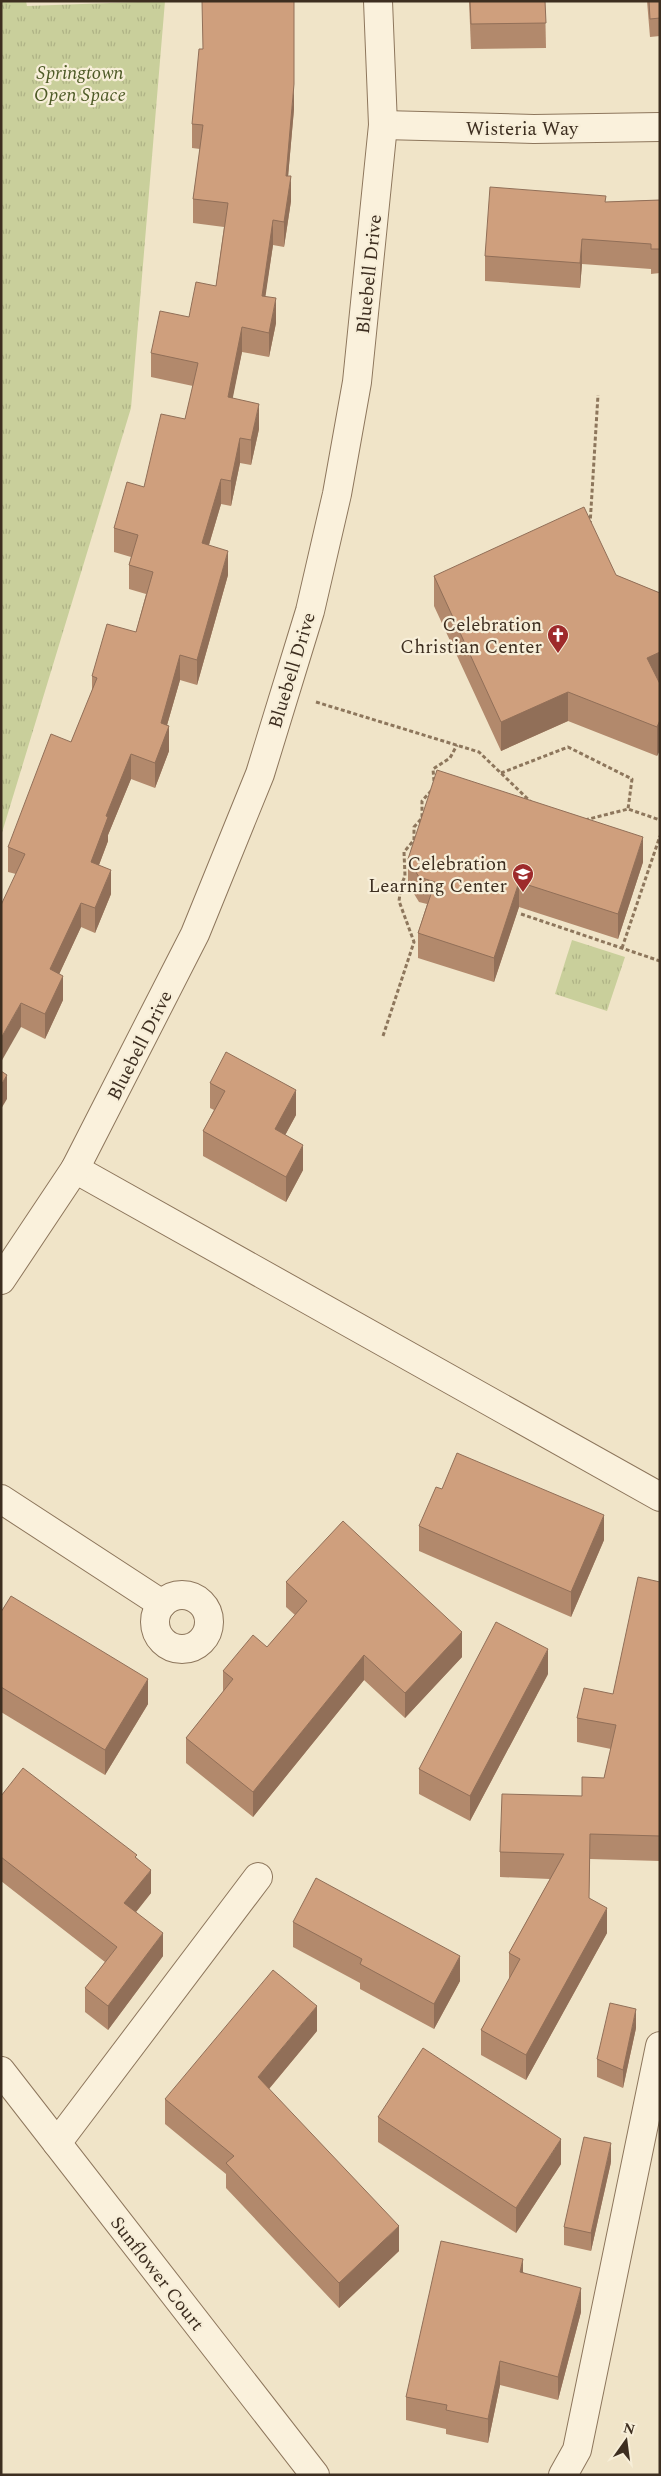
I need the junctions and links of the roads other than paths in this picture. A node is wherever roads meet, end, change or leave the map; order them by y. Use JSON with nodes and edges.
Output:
{"nodes":[{"id":1,"x":378,"y":1,"type":"edge"},
{"id":2,"x":383,"y":126,"type":"junction"},
{"id":3,"x":660,"y":127,"type":"edge"},
{"id":4,"x":75,"y":1169,"type":"junction"},
{"id":5,"x":1,"y":1280,"type":"edge"},
{"id":6,"x":660,"y":1498,"type":"edge"},
{"id":7,"x":1,"y":1499,"type":"edge"},
{"id":8,"x":162,"y":1604,"type":"dead end"},
{"id":9,"x":258,"y":1877,"type":"dead end"},
{"id":10,"x":660,"y":2046,"type":"edge"},
{"id":11,"x":1,"y":2071,"type":"edge"},
{"id":12,"x":57,"y":2143,"type":"junction"},
{"id":13,"x":301,"y":2470,"type":"edge"},
{"id":14,"x":563,"y":2475,"type":"edge"}],
"edges":[{"from":1,"to":2,"type":"street","name":"Bluebell Drive"},
{"from":2,"to":3,"type":"street","name":"Wisteria Way"},
{"from":2,"to":4,"type":"street","name":"Bluebell Drive"},
{"from":4,"to":5,"type":"street","name":"Bluebell Drive"},
{"from":4,"to":6,"type":"street"},
{"from":7,"to":8,"type":"street"},
{"from":9,"to":12,"type":"street"},
{"from":10,"to":14,"type":"street"},
{"from":11,"to":12,"type":"street","name":"Sunflower Court"},
{"from":12,"to":13,"type":"street","name":"Sunflower Court"}]}
